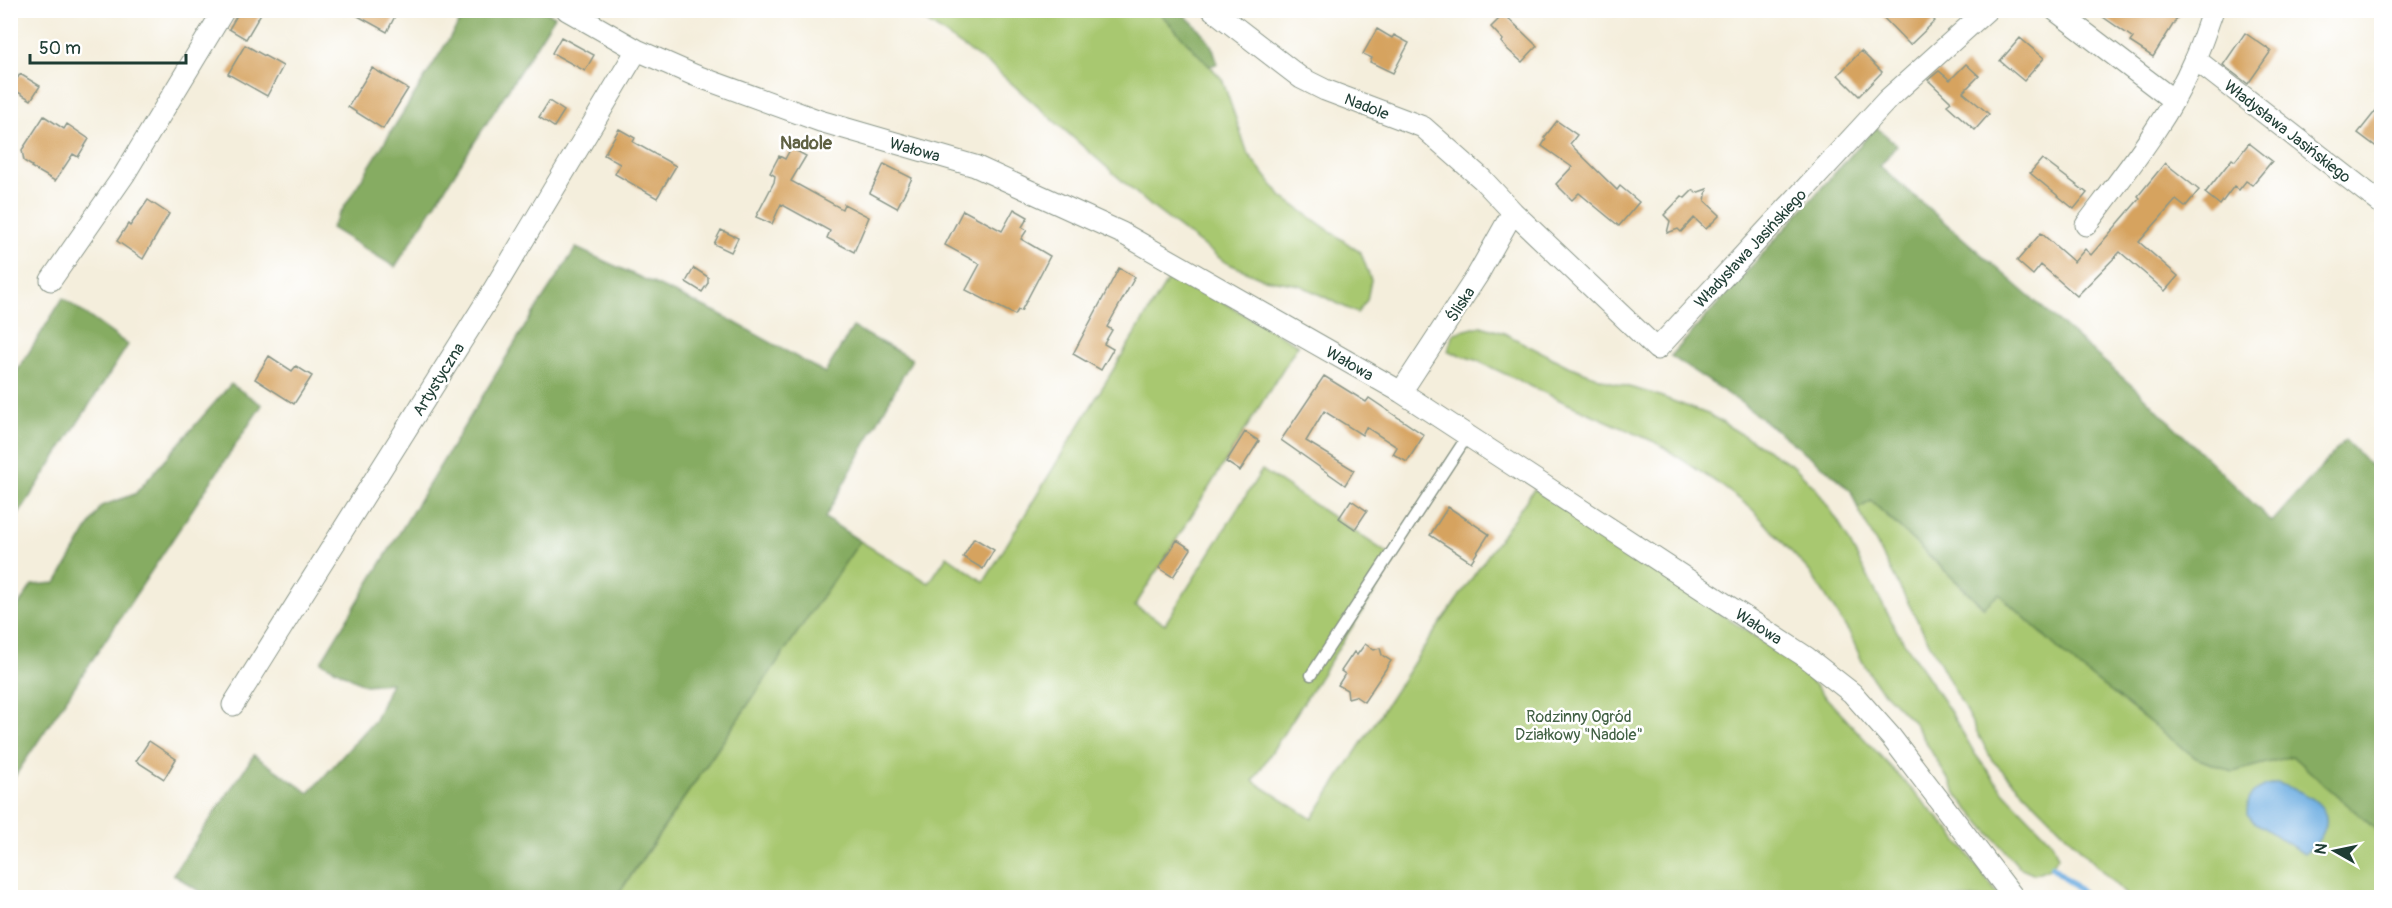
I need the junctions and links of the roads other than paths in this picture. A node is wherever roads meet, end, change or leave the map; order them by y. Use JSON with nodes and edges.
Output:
{"nodes":[{"id":1,"x":224,"y":10,"type":"edge"},
{"id":2,"x":567,"y":10,"type":"edge"},
{"id":3,"x":1213,"y":10,"type":"edge"},
{"id":4,"x":1988,"y":10,"type":"edge"},
{"id":5,"x":2055,"y":10,"type":"edge"},
{"id":6,"x":2213,"y":10,"type":"edge"},
{"id":7,"x":638,"y":50,"type":"junction"},
{"id":8,"x":2195,"y":59,"type":"junction"},
{"id":9,"x":2173,"y":100,"type":"junction"},
{"id":10,"x":2382,"y":204,"type":"edge"},
{"id":11,"x":1513,"y":212,"type":"junction"},
{"id":12,"x":2086,"y":225,"type":"dead end"},
{"id":13,"x":51,"y":280,"type":"dead end"},
{"id":14,"x":1401,"y":392,"type":"junction"},
{"id":15,"x":1468,"y":435,"type":"junction"},
{"id":16,"x":1311,"y":675,"type":"dead end"},
{"id":17,"x":233,"y":705,"type":"dead end"},
{"id":18,"x":2014,"y":897,"type":"edge"}],
"edges":[{"from":1,"to":13,"type":"street"},
{"from":2,"to":7,"type":"street","name":"Wałowa"},
{"from":3,"to":11,"type":"street","name":"Nadole"},
{"from":4,"to":11,"type":"street","name":"Władysława Jasińskiego"},
{"from":5,"to":9,"type":"street"},
{"from":6,"to":8,"type":"street"},
{"from":7,"to":14,"type":"street","name":"Wałowa"},
{"from":7,"to":17,"type":"street","name":"Artystyczna"},
{"from":8,"to":9,"type":"street"},
{"from":8,"to":10,"type":"street","name":"Władysława Jasińskiego"},
{"from":9,"to":12,"type":"street"},
{"from":11,"to":14,"type":"street","name":"Śliska"},
{"from":14,"to":15,"type":"street","name":"Wałowa"},
{"from":15,"to":16,"type":"lane"},
{"from":15,"to":18,"type":"street","name":"Wałowa"}]}
